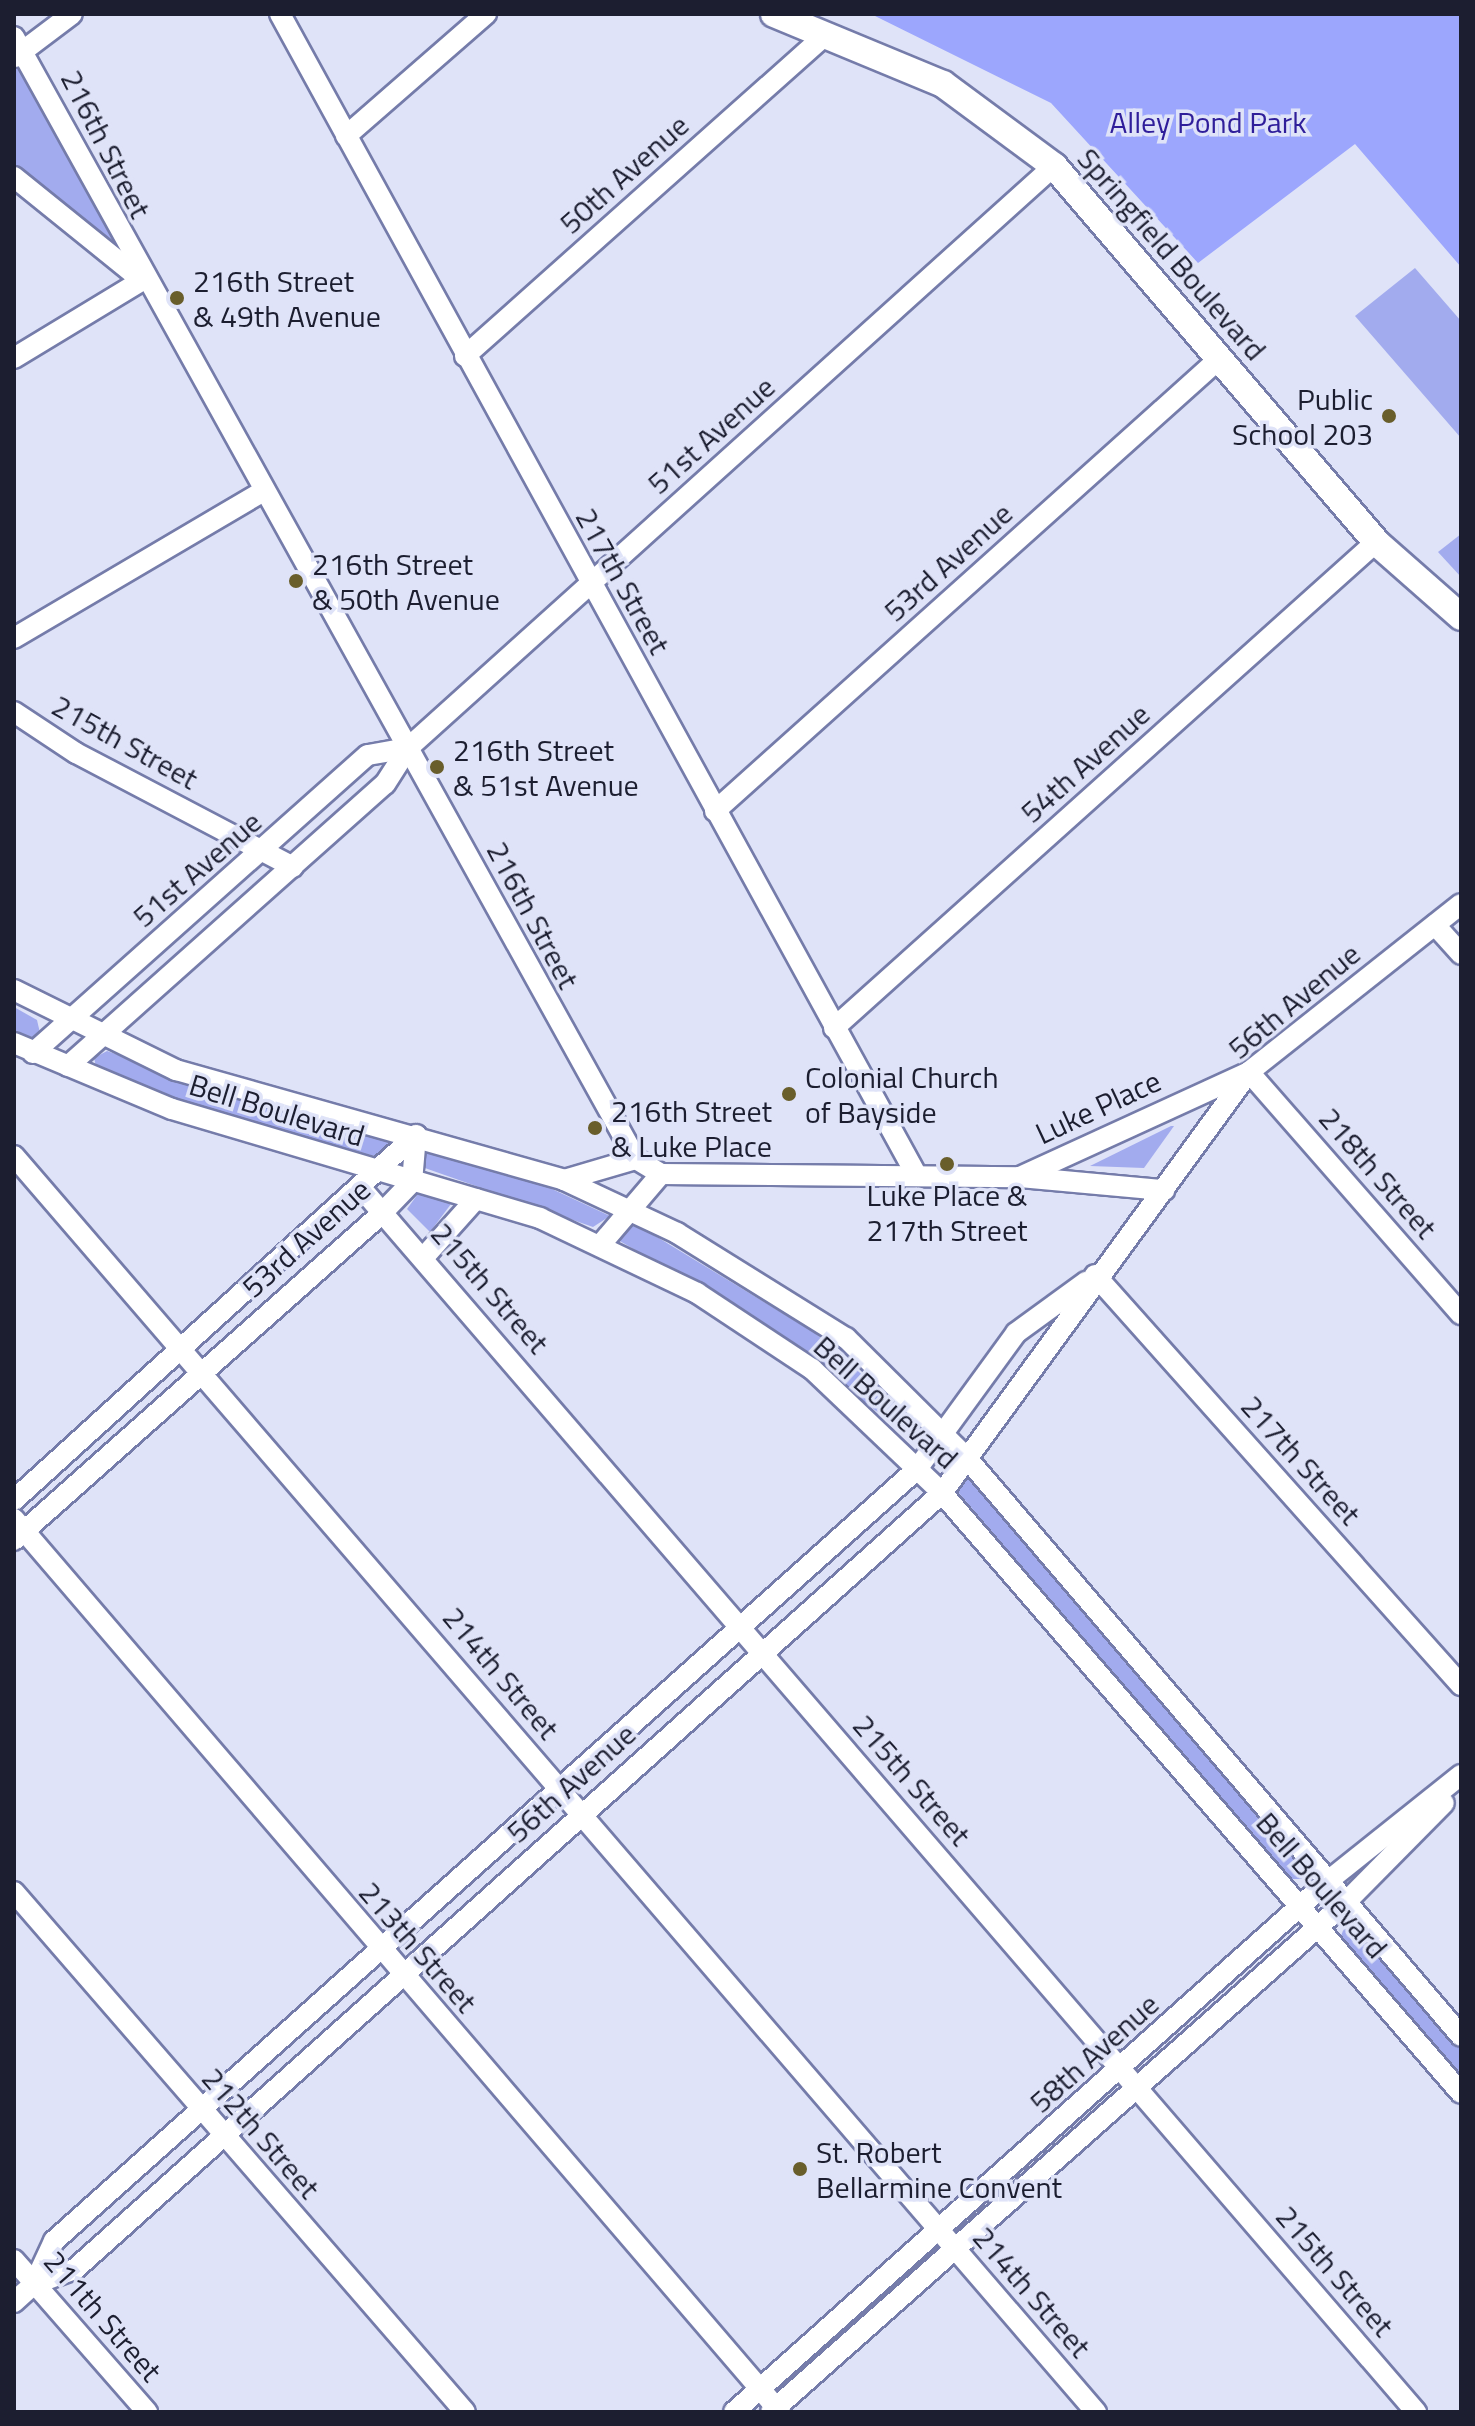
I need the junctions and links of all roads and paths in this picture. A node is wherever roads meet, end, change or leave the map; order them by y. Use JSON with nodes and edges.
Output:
{"nodes":[{"id":1,"x":72,"y":14,"type":"edge"},
{"id":2,"x":280,"y":14,"type":"edge"},
{"id":3,"x":486,"y":14,"type":"edge"},
{"id":4,"x":774,"y":14,"type":"edge"},
{"id":5,"x":823,"y":37,"type":"junction"},
{"id":6,"x":17,"y":49,"type":"edge"},
{"id":7,"x":346,"y":136,"type":"junction"},
{"id":8,"x":1054,"y":166,"type":"junction"},
{"id":9,"x":14,"y":177,"type":"edge"},
{"id":10,"x":143,"y":280,"type":"junction"},
{"id":11,"x":465,"y":356,"type":"junction"},
{"id":12,"x":14,"y":358,"type":"edge"},
{"id":13,"x":1220,"y":358,"type":"junction"},
{"id":14,"x":264,"y":491,"type":"junction"},
{"id":15,"x":1376,"y":542,"type":"junction"},
{"id":16,"x":591,"y":584,"type":"junction"},
{"id":17,"x":1461,"y":617,"type":"edge"},
{"id":18,"x":14,"y":638,"type":"edge"},
{"id":19,"x":14,"y":712,"type":"edge"},
{"id":20,"x":408,"y":748,"type":"junction"},
{"id":21,"x":715,"y":811,"type":"junction"},
{"id":22,"x":265,"y":850,"type":"junction"},
{"id":23,"x":293,"y":867,"type":"junction"},
{"id":24,"x":1461,"y":904,"type":"edge"},
{"id":25,"x":1435,"y":925,"type":"junction"},
{"id":26,"x":1461,"y":954,"type":"edge"},
{"id":27,"x":14,"y":990,"type":"edge"},
{"id":28,"x":70,"y":1021,"type":"junction"},
{"id":29,"x":834,"y":1028,"type":"junction"},
{"id":30,"x":102,"y":1036,"type":"junction"},
{"id":31,"x":14,"y":1043,"type":"edge"},
{"id":32,"x":33,"y":1053,"type":"junction"},
{"id":33,"x":68,"y":1066,"type":"junction"},
{"id":34,"x":1249,"y":1072,"type":"junction"},
{"id":35,"x":416,"y":1135,"type":"junction"},
{"id":36,"x":14,"y":1156,"type":"edge"},
{"id":37,"x":636,"y":1159,"type":"junction"},
{"id":38,"x":379,"y":1173,"type":"junction"},
{"id":39,"x":661,"y":1174,"type":"junction"},
{"id":40,"x":917,"y":1176,"type":"junction"},
{"id":41,"x":1020,"y":1177,"type":"junction"},
{"id":42,"x":564,"y":1180,"type":"junction"},
{"id":43,"x":412,"y":1182,"type":"junction"},
{"id":44,"x":361,"y":1188,"type":"junction"},
{"id":45,"x":1164,"y":1190,"type":"junction"},
{"id":46,"x":476,"y":1199,"type":"junction"},
{"id":47,"x":629,"y":1211,"type":"junction"},
{"id":48,"x":383,"y":1212,"type":"junction"},
{"id":49,"x":602,"y":1243,"type":"junction"},
{"id":50,"x":424,"y":1257,"type":"junction"},
{"id":51,"x":1095,"y":1275,"type":"junction"},
{"id":52,"x":1461,"y":1314,"type":"edge"},
{"id":53,"x":184,"y":1347,"type":"junction"},
{"id":54,"x":203,"y":1369,"type":"junction"},
{"id":55,"x":943,"y":1434,"type":"junction"},
{"id":56,"x":965,"y":1456,"type":"junction"},
{"id":57,"x":917,"y":1469,"type":"junction"},
{"id":58,"x":942,"y":1493,"type":"junction"},
{"id":59,"x":14,"y":1500,"type":"edge"},
{"id":60,"x":17,"y":1530,"type":"edge"},
{"id":61,"x":741,"y":1627,"type":"junction"},
{"id":62,"x":762,"y":1652,"type":"junction"},
{"id":63,"x":1461,"y":1685,"type":"edge"},
{"id":64,"x":1461,"y":1775,"type":"edge"},
{"id":65,"x":1461,"y":1786,"type":"edge"},
{"id":66,"x":561,"y":1789,"type":"junction"},
{"id":67,"x":581,"y":1814,"type":"junction"},
{"id":68,"x":1328,"y":1881,"type":"junction"},
{"id":69,"x":14,"y":1892,"type":"edge"},
{"id":70,"x":1346,"y":1902,"type":"junction"},
{"id":71,"x":1301,"y":1906,"type":"junction"},
{"id":72,"x":1318,"y":1926,"type":"junction"},
{"id":73,"x":380,"y":1950,"type":"junction"},
{"id":74,"x":401,"y":1976,"type":"junction"},
{"id":75,"x":1461,"y":2036,"type":"edge"},
{"id":76,"x":1122,"y":2069,"type":"junction"},
{"id":77,"x":1139,"y":2088,"type":"junction"},
{"id":78,"x":1461,"y":2093,"type":"edge"},
{"id":79,"x":201,"y":2110,"type":"junction"},
{"id":80,"x":222,"y":2135,"type":"junction"},
{"id":81,"x":940,"y":2230,"type":"junction"},
{"id":82,"x":957,"y":2251,"type":"junction"},
{"id":83,"x":14,"y":2260,"type":"edge"},
{"id":84,"x":34,"y":2284,"type":"junction"},
{"id":85,"x":14,"y":2302,"type":"edge"},
{"id":86,"x":761,"y":2388,"type":"junction"},
{"id":87,"x":776,"y":2410,"type":"edge"},
{"id":88,"x":147,"y":2412,"type":"edge"},
{"id":89,"x":465,"y":2412,"type":"edge"},
{"id":90,"x":734,"y":2412,"type":"edge"},
{"id":91,"x":1096,"y":2412,"type":"edge"},
{"id":92,"x":1416,"y":2412,"type":"edge"}],
"edges":[{"from":1,"to":6,"type":"street"},
{"from":2,"to":7,"type":"street","name":"217th Street"},
{"from":3,"to":7,"type":"street"},
{"from":4,"to":5,"type":"main road","name":"Springfield Boulevard"},
{"from":5,"to":8,"type":"main road","name":"Springfield Boulevard"},
{"from":5,"to":11,"type":"street","name":"50th Avenue"},
{"from":6,"to":10,"type":"street","name":"216th Street"},
{"from":7,"to":11,"type":"street","name":"217th Street"},
{"from":8,"to":13,"type":"main road","name":"Springfield Boulevard"},
{"from":8,"to":16,"type":"street","name":"51st Avenue"},
{"from":9,"to":10,"type":"street","name":"216th Street"},
{"from":10,"to":12,"type":"street"},
{"from":10,"to":14,"type":"street","name":"216th Street"},
{"from":11,"to":16,"type":"street","name":"217th Street"},
{"from":13,"to":15,"type":"main road","name":"Springfield Boulevard"},
{"from":13,"to":21,"type":"street","name":"53rd Avenue"},
{"from":14,"to":18,"type":"street"},
{"from":14,"to":20,"type":"street","name":"216th Street"},
{"from":15,"to":17,"type":"main road","name":"Springfield Boulevard"},
{"from":15,"to":29,"type":"street","name":"54th Avenue"},
{"from":16,"to":20,"type":"street","name":"51st Avenue"},
{"from":16,"to":21,"type":"street","name":"217th Street"},
{"from":19,"to":22,"type":"street","name":"215th Street"},
{"from":20,"to":22,"type":"street","name":"51st Avenue"},
{"from":20,"to":23,"type":"street","name":"51st Avenue"},
{"from":20,"to":37,"type":"street","name":"216th Street"},
{"from":21,"to":29,"type":"street","name":"217th Street"},
{"from":22,"to":23,"type":"street","name":"215th Street"},
{"from":22,"to":28,"type":"street","name":"51st Avenue"},
{"from":23,"to":30,"type":"street","name":"51st Avenue"},
{"from":24,"to":25,"type":"street","name":"56th Avenue"},
{"from":25,"to":26,"type":"street"},
{"from":25,"to":34,"type":"street","name":"56th Avenue"},
{"from":27,"to":28,"type":"street","name":"Bell Boulevard"},
{"from":28,"to":30,"type":"street","name":"Bell Boulevard"},
{"from":28,"to":32,"type":"street","name":"51st Avenue"},
{"from":29,"to":40,"type":"street","name":"217th Street"},
{"from":30,"to":33,"type":"street","name":"51st Avenue"},
{"from":30,"to":35,"type":"street","name":"Bell Boulevard"},
{"from":31,"to":32,"type":"street","name":"Bell Boulevard"},
{"from":32,"to":33,"type":"street","name":"Bell Boulevard"},
{"from":33,"to":38,"type":"street","name":"Bell Boulevard"},
{"from":34,"to":41,"type":"street","name":"Luke Place"},
{"from":34,"to":45,"type":"street","name":"56th Avenue"},
{"from":34,"to":52,"type":"street","name":"218th Street"},
{"from":35,"to":38,"type":"street","name":"53rd Avenue"},
{"from":35,"to":42,"type":"street","name":"Bell Boulevard"},
{"from":35,"to":43,"type":"street","name":"53rd Avenue"},
{"from":36,"to":53,"type":"street","name":"214th Street"},
{"from":37,"to":39,"type":"street"},
{"from":37,"to":42,"type":"street"},
{"from":38,"to":43,"type":"street","name":"Bell Boulevard"},
{"from":38,"to":44,"type":"street","name":"53rd Avenue"},
{"from":39,"to":40,"type":"street","name":"Luke Place"},
{"from":39,"to":47,"type":"street"},
{"from":40,"to":41,"type":"street","name":"Luke Place"},
{"from":41,"to":45,"type":"street"},
{"from":42,"to":47,"type":"street","name":"Bell Boulevard"},
{"from":43,"to":46,"type":"street","name":"Bell Boulevard"},
{"from":43,"to":48,"type":"street","name":"53rd Avenue"},
{"from":44,"to":48,"type":"street","name":"215th Street"},
{"from":44,"to":53,"type":"street","name":"53rd Avenue"},
{"from":45,"to":51,"type":"street","name":"56th Avenue"},
{"from":46,"to":49,"type":"street","name":"Bell Boulevard"},
{"from":46,"to":50,"type":"street"},
{"from":47,"to":49,"type":"street"},
{"from":47,"to":55,"type":"street","name":"Bell Boulevard"},
{"from":48,"to":50,"type":"street","name":"215th Street"},
{"from":48,"to":54,"type":"street","name":"53rd Avenue"},
{"from":49,"to":57,"type":"street","name":"Bell Boulevard"},
{"from":50,"to":61,"type":"street","name":"215th Street"},
{"from":51,"to":55,"type":"street","name":"56th Avenue"},
{"from":51,"to":56,"type":"street","name":"56th Avenue"},
{"from":51,"to":63,"type":"street","name":"217th Street"},
{"from":53,"to":54,"type":"street","name":"214th Street"},
{"from":53,"to":59,"type":"street","name":"53rd Avenue"},
{"from":54,"to":60,"type":"street","name":"53rd Avenue"},
{"from":54,"to":66,"type":"street","name":"214th Street"},
{"from":55,"to":56,"type":"street","name":"Bell Boulevard"},
{"from":55,"to":57,"type":"street","name":"56th Avenue"},
{"from":56,"to":58,"type":"street","name":"56th Avenue"},
{"from":56,"to":68,"type":"street","name":"Bell Boulevard"},
{"from":57,"to":58,"type":"street","name":"Bell Boulevard"},
{"from":57,"to":61,"type":"street","name":"56th Avenue"},
{"from":58,"to":62,"type":"street","name":"56th Avenue"},
{"from":58,"to":71,"type":"street","name":"Bell Boulevard"},
{"from":60,"to":73,"type":"street","name":"213th Street"},
{"from":61,"to":62,"type":"street","name":"215th Street"},
{"from":61,"to":66,"type":"street","name":"56th Avenue"},
{"from":62,"to":67,"type":"street","name":"56th Avenue"},
{"from":62,"to":76,"type":"street","name":"215th Street"},
{"from":64,"to":68,"type":"street","name":"58th Avenue"},
{"from":65,"to":70,"type":"street","name":"58th Avenue"},
{"from":66,"to":67,"type":"street","name":"214th Street"},
{"from":66,"to":73,"type":"street","name":"56th Avenue"},
{"from":67,"to":74,"type":"street","name":"56th Avenue"},
{"from":67,"to":81,"type":"street","name":"214th Street"},
{"from":68,"to":70,"type":"street","name":"Bell Boulevard"},
{"from":68,"to":71,"type":"street","name":"58th Avenue"},
{"from":69,"to":79,"type":"street","name":"212th Street"},
{"from":70,"to":72,"type":"street","name":"58th Avenue"},
{"from":70,"to":75,"type":"street","name":"Bell Boulevard"},
{"from":71,"to":72,"type":"street","name":"Bell Boulevard"},
{"from":71,"to":76,"type":"street","name":"58th Avenue"},
{"from":72,"to":77,"type":"street","name":"58th Avenue"},
{"from":72,"to":78,"type":"street","name":"Bell Boulevard"},
{"from":73,"to":74,"type":"street","name":"213th Street"},
{"from":73,"to":79,"type":"street","name":"56th Avenue"},
{"from":74,"to":80,"type":"street","name":"56th Avenue"},
{"from":74,"to":86,"type":"street","name":"213th Street"},
{"from":76,"to":77,"type":"street","name":"215th Street"},
{"from":76,"to":81,"type":"street","name":"58th Avenue"},
{"from":77,"to":82,"type":"street","name":"58th Avenue"},
{"from":77,"to":92,"type":"street","name":"215th Street"},
{"from":79,"to":80,"type":"street","name":"212th Street"},
{"from":79,"to":84,"type":"street","name":"56th Avenue"},
{"from":80,"to":84,"type":"street","name":"56th Avenue"},
{"from":80,"to":89,"type":"street","name":"212th Street"},
{"from":81,"to":82,"type":"street","name":"214th Street"},
{"from":81,"to":86,"type":"street","name":"58th Avenue"},
{"from":82,"to":87,"type":"street","name":"58th Avenue"},
{"from":82,"to":91,"type":"street","name":"214th Street"},
{"from":83,"to":84,"type":"street","name":"211th Street"},
{"from":84,"to":85,"type":"street","name":"56th Avenue"},
{"from":84,"to":88,"type":"street","name":"211th Street"},
{"from":86,"to":87,"type":"street","name":"213th Street"},
{"from":86,"to":90,"type":"street","name":"58th Avenue"}]}
